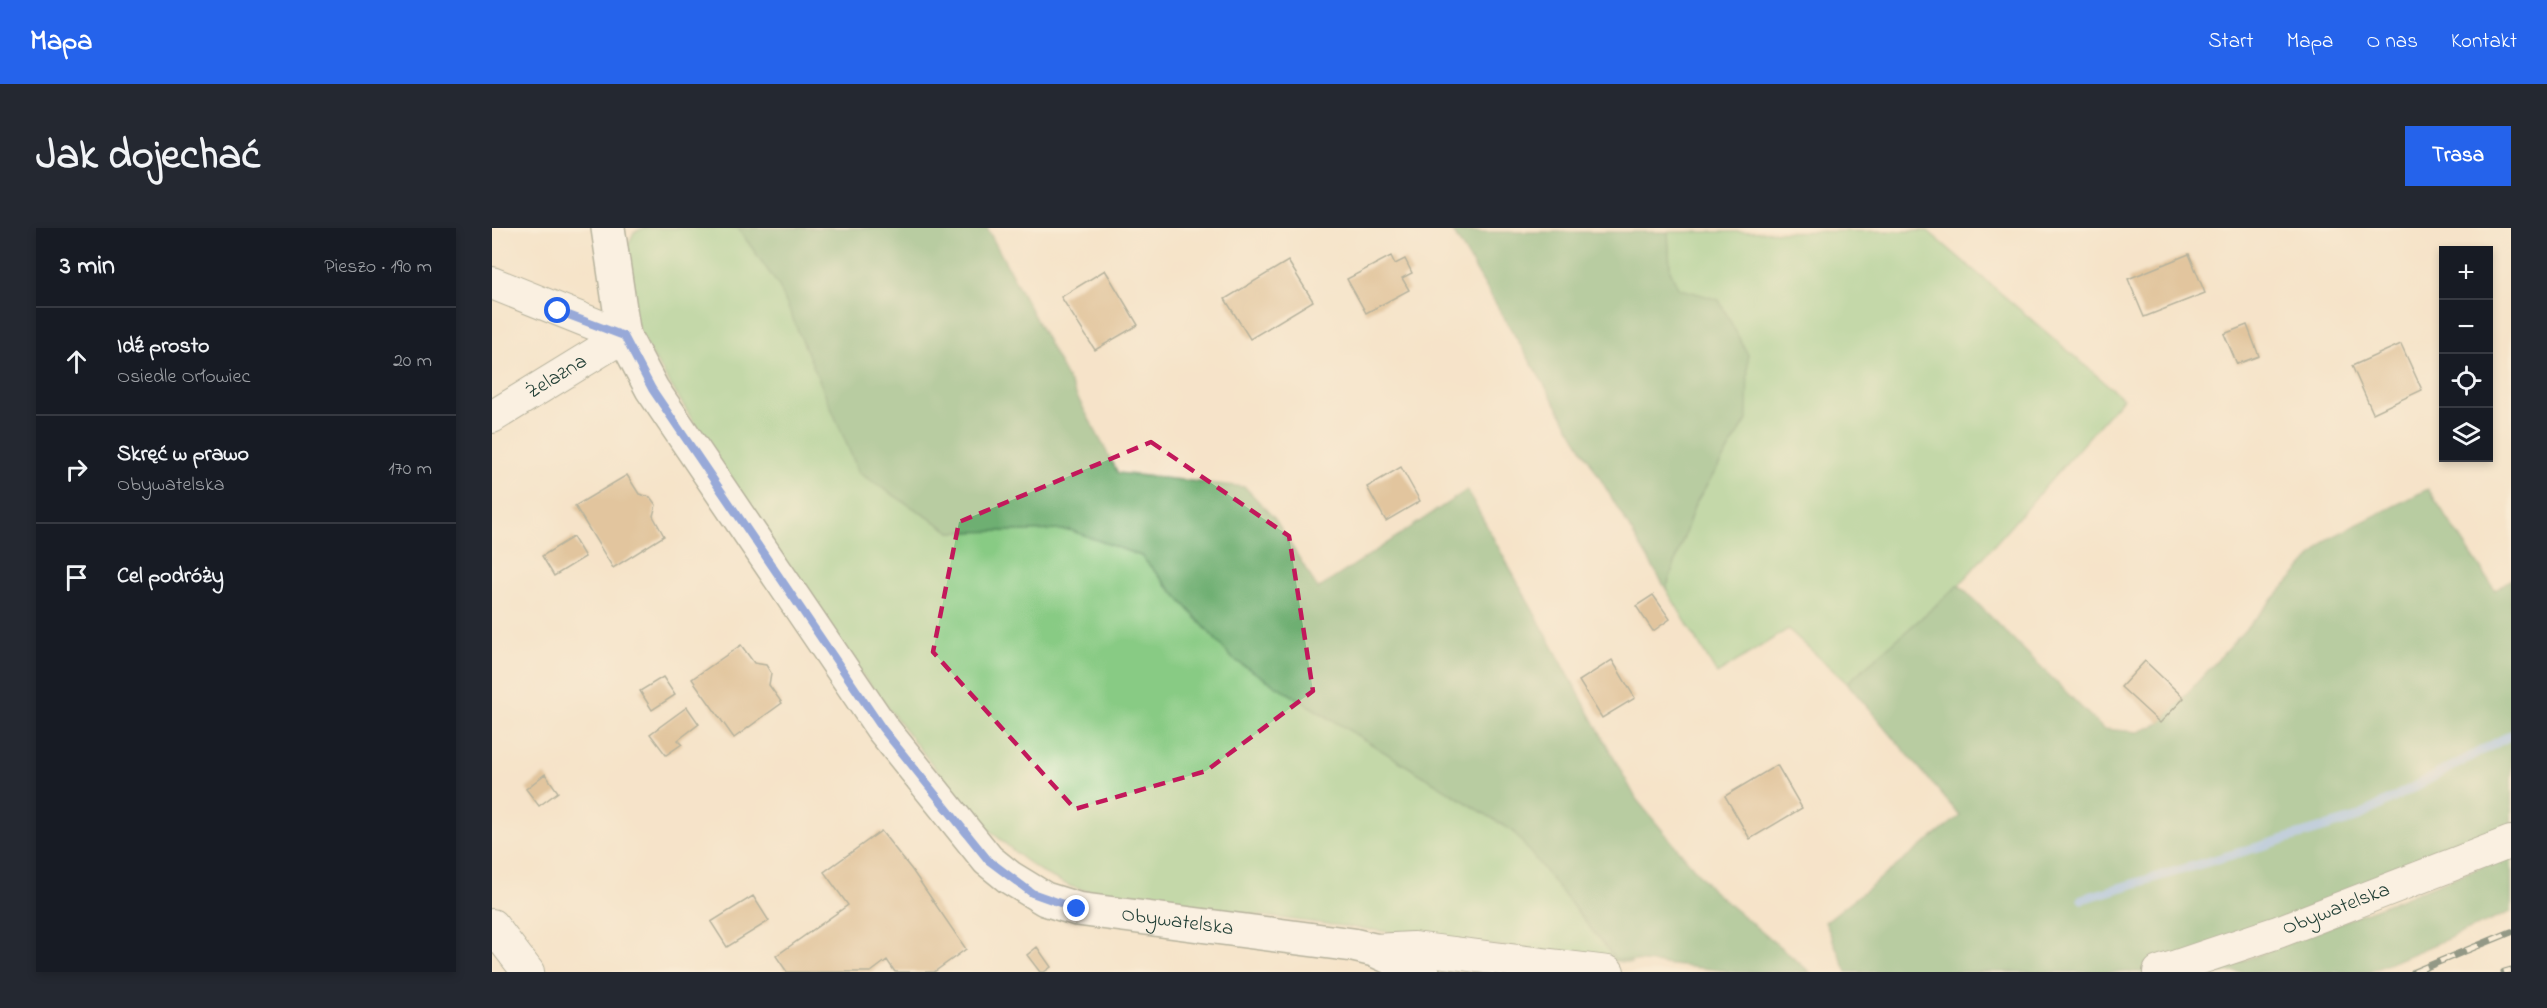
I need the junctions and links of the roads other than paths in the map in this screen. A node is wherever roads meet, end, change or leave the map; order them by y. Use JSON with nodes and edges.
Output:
{"nodes":[{"id":1,"x":608,"y":228,"type":"edge"},
{"id":2,"x":492,"y":283,"type":"edge"},
{"id":3,"x":624,"y":336,"type":"junction"},
{"id":4,"x":492,"y":417,"type":"edge"},
{"id":5,"x":2511,"y":842,"type":"edge"},
{"id":6,"x":492,"y":925,"type":"edge"},
{"id":7,"x":1374,"y":950,"type":"junction"},
{"id":8,"x":528,"y":972,"type":"edge"},
{"id":9,"x":1423,"y":972,"type":"edge"},
{"id":10,"x":1608,"y":972,"type":"edge"},
{"id":11,"x":2159,"y":972,"type":"edge"}],
"edges":[{"from":1,"to":3,"type":"street","name":"Obywatelska"},
{"from":2,"to":3,"type":"street"},
{"from":3,"to":4,"type":"street","name":"Żelazna"},
{"from":3,"to":7,"type":"street","name":"Obywatelska"},
{"from":5,"to":11,"type":"street","name":"Obywatelska"},
{"from":6,"to":8,"type":"street"},
{"from":7,"to":9,"type":"street","name":"Obywatelska"},
{"from":7,"to":10,"type":"street","name":"Obywatelska"}]}
